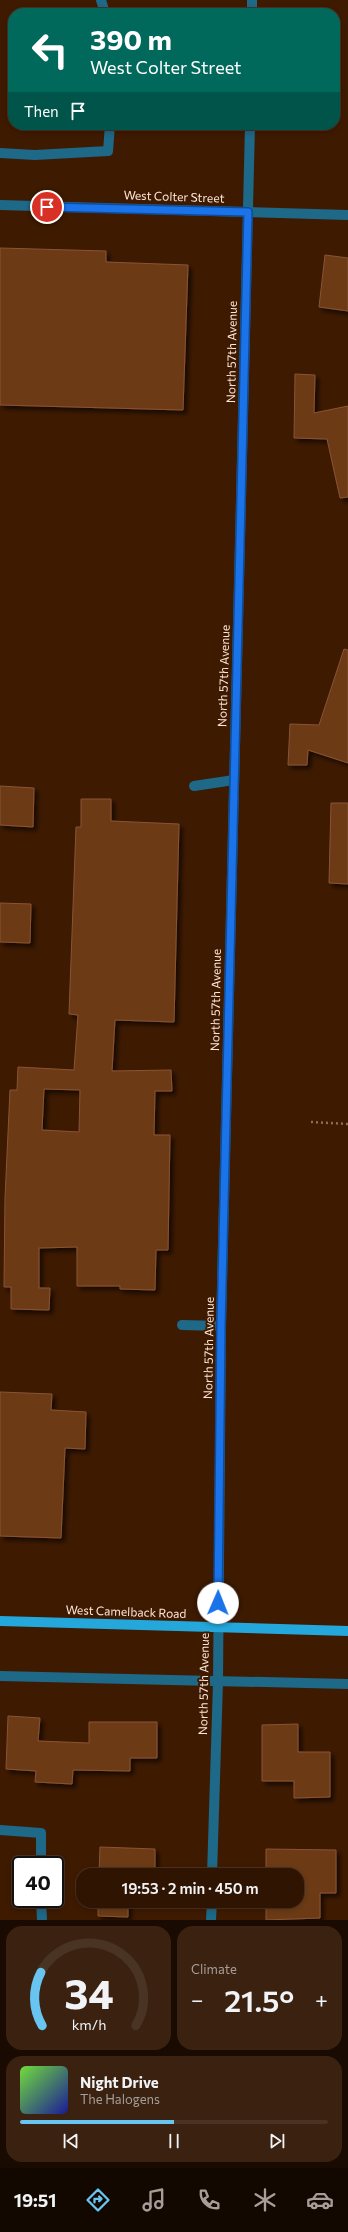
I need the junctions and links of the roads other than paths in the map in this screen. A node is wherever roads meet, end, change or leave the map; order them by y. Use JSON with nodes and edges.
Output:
{"nodes":[{"id":1,"x":110,"y":130,"type":"edge"},
{"id":2,"x":250,"y":130,"type":"edge"},
{"id":3,"x":0,"y":153,"type":"edge"},
{"id":4,"x":0,"y":205,"type":"edge"},
{"id":5,"x":248,"y":212,"type":"junction"},
{"id":6,"x":348,"y":215,"type":"edge"},
{"id":7,"x":234,"y":780,"type":"junction"},
{"id":8,"x":194,"y":786,"type":"dead end"},
{"id":9,"x":182,"y":1325,"type":"dead end"},
{"id":10,"x":221,"y":1326,"type":"junction"},
{"id":11,"x":0,"y":1621,"type":"edge"},
{"id":12,"x":218,"y":1628,"type":"junction"},
{"id":13,"x":348,"y":1631,"type":"edge"},
{"id":14,"x":0,"y":1676,"type":"edge"},
{"id":15,"x":218,"y":1682,"type":"junction"},
{"id":16,"x":348,"y":1684,"type":"edge"},
{"id":17,"x":0,"y":1830,"type":"edge"},
{"id":18,"x":41,"y":1856,"type":"edge"},
{"id":19,"x":212,"y":1868,"type":"edge"},
{"id":20,"x":41,"y":1908,"type":"edge"},
{"id":21,"x":212,"y":1908,"type":"edge"},
{"id":22,"x":42,"y":1920,"type":"edge"},
{"id":23,"x":211,"y":1920,"type":"edge"}],
"edges":[{"from":1,"to":3,"type":"street"},
{"from":2,"to":5,"type":"street","name":"North 57th Avenue"},
{"from":4,"to":5,"type":"street","name":"West Colter Street"},
{"from":5,"to":6,"type":"street","name":"West Colter Street"},
{"from":5,"to":7,"type":"street","name":"North 57th Avenue"},
{"from":7,"to":8,"type":"street"},
{"from":7,"to":10,"type":"street","name":"North 57th Avenue"},
{"from":9,"to":10,"type":"street"},
{"from":10,"to":12,"type":"street","name":"North 57th Avenue"},
{"from":11,"to":12,"type":"main road","name":"West Camelback Road"},
{"from":12,"to":13,"type":"main road","name":"West Camelback Road"},
{"from":12,"to":15,"type":"street","name":"North 57th Avenue"},
{"from":14,"to":15,"type":"street"},
{"from":15,"to":16,"type":"street"},
{"from":15,"to":19,"type":"street","name":"North 57th Avenue"},
{"from":17,"to":18,"type":"street"},
{"from":20,"to":22,"type":"street"},
{"from":21,"to":23,"type":"street"}]}
